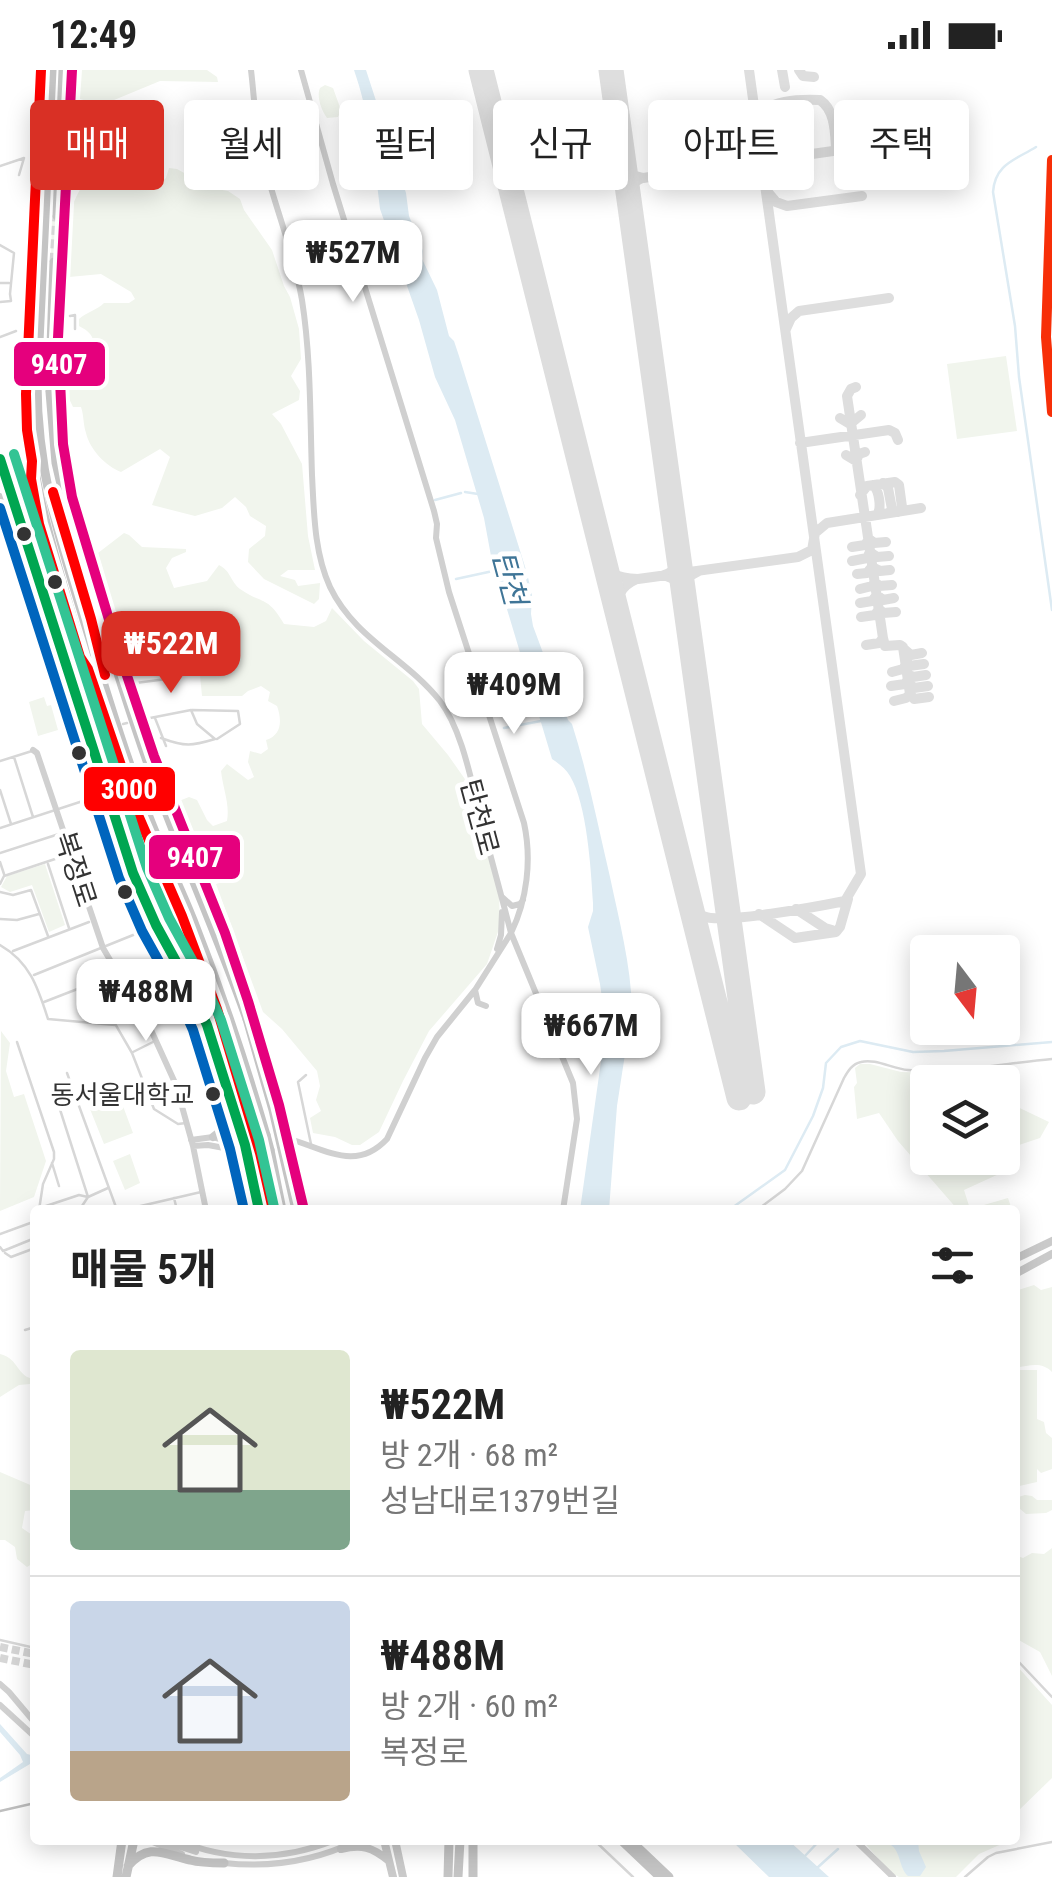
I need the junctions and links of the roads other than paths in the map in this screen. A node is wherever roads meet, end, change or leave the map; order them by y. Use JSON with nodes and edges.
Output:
{"nodes":[{"id":1,"x":41,"y":70,"type":"edge"},
{"id":2,"x":52,"y":70,"type":"edge"},
{"id":3,"x":63,"y":70,"type":"edge"},
{"id":4,"x":72,"y":70,"type":"edge"},
{"id":5,"x":251,"y":70,"type":"edge"},
{"id":6,"x":301,"y":70,"type":"edge"},
{"id":7,"x":1052,"y":160,"type":"edge"},
{"id":8,"x":0,"y":166,"type":"edge"},
{"id":9,"x":18,"y":175,"type":"dead end"},
{"id":10,"x":1051,"y":185,"type":"edge"},
{"id":11,"x":0,"y":245,"type":"edge"},
{"id":12,"x":58,"y":262,"type":"tunnel mouth"},
{"id":13,"x":0,"y":283,"type":"edge"},
{"id":14,"x":11,"y":283,"type":"junction"},
{"id":15,"x":0,"y":302,"type":"edge"},
{"id":16,"x":70,"y":316,"type":"dead end"},
{"id":17,"x":75,"y":329,"type":"dead end"},
{"id":18,"x":16,"y":331,"type":"dead end"},
{"id":19,"x":0,"y":338,"type":"edge"},
{"id":20,"x":54,"y":346,"type":"tunnel mouth"},
{"id":21,"x":54,"y":392,"type":"tunnel mouth"},
{"id":22,"x":1052,"y":412,"type":"edge"},
{"id":23,"x":0,"y":459,"type":"edge"},
{"id":24,"x":0,"y":496,"type":"edge"},
{"id":25,"x":19,"y":517,"type":"junction"},
{"id":26,"x":8,"y":521,"type":"junction"},
{"id":27,"x":182,"y":670,"type":"dead end"},
{"id":28,"x":136,"y":683,"type":"dead end"},
{"id":29,"x":90,"y":704,"type":"dead end"},
{"id":30,"x":79,"y":708,"type":"junction"},
{"id":31,"x":191,"y":710,"type":"junction"},
{"id":32,"x":154,"y":717,"type":"junction"},
{"id":33,"x":145,"y":718,"type":"dead end"},
{"id":34,"x":100,"y":732,"type":"dead end"},
{"id":35,"x":87,"y":735,"type":"junction"},
{"id":36,"x":162,"y":738,"type":"junction"},
{"id":37,"x":216,"y":740,"type":"junction"},
{"id":38,"x":166,"y":746,"type":"dead end"},
{"id":39,"x":33,"y":750,"type":"joint"},
{"id":40,"x":94,"y":754,"type":"junction"},
{"id":41,"x":14,"y":757,"type":"junction"},
{"id":42,"x":82,"y":758,"type":"junction"},
{"id":43,"x":0,"y":762,"type":"edge"},
{"id":44,"x":99,"y":771,"type":"junction"},
{"id":45,"x":88,"y":775,"type":"junction"},
{"id":46,"x":0,"y":790,"type":"edge"},
{"id":47,"x":95,"y":797,"type":"junction"},
{"id":48,"x":56,"y":810,"type":"junction"},
{"id":49,"x":33,"y":819,"type":"junction"},
{"id":50,"x":12,"y":826,"type":"junction"},
{"id":51,"x":0,"y":828,"type":"edge"},
{"id":52,"x":64,"y":832,"type":"junction"},
{"id":53,"x":0,"y":852,"type":"edge"},
{"id":54,"x":71,"y":854,"type":"junction"},
{"id":55,"x":47,"y":861,"type":"junction"},
{"id":56,"x":0,"y":862,"type":"edge"},
{"id":57,"x":4,"y":876,"type":"junction"},
{"id":58,"x":0,"y":884,"type":"edge"},
{"id":59,"x":0,"y":892,"type":"edge"},
{"id":60,"x":500,"y":896,"type":"junction"},
{"id":61,"x":524,"y":899,"type":"junction"},
{"id":62,"x":503,"y":906,"type":"junction"},
{"id":63,"x":40,"y":913,"type":"junction"},
{"id":64,"x":0,"y":919,"type":"edge"},
{"id":65,"x":93,"y":920,"type":"junction"},
{"id":66,"x":156,"y":925,"type":"junction"},
{"id":67,"x":70,"y":929,"type":"junction"},
{"id":68,"x":146,"y":930,"type":"junction"},
{"id":69,"x":510,"y":934,"type":"junction"},
{"id":70,"x":48,"y":938,"type":"junction"},
{"id":71,"x":0,"y":945,"type":"edge"},
{"id":72,"x":102,"y":948,"type":"junction"},
{"id":73,"x":11,"y":951,"type":"junction"},
{"id":74,"x":498,"y":954,"type":"junction"},
{"id":75,"x":519,"y":957,"type":"junction"},
{"id":76,"x":491,"y":966,"type":"junction"},
{"id":77,"x":118,"y":974,"type":"junction"},
{"id":78,"x":33,"y":976,"type":"junction"},
{"id":79,"x":92,"y":984,"type":"junction"},
{"id":80,"x":475,"y":990,"type":"junction"},
{"id":81,"x":42,"y":1003,"type":"junction"},
{"id":82,"x":486,"y":1006,"type":"dead end"},
{"id":83,"x":250,"y":1017,"type":"junction"},
{"id":84,"x":116,"y":1025,"type":"junction"},
{"id":85,"x":156,"y":1040,"type":"junction"},
{"id":86,"x":17,"y":1042,"type":"dead end"},
{"id":87,"x":132,"y":1053,"type":"junction"},
{"id":88,"x":1052,"y":1059,"type":"edge"},
{"id":89,"x":67,"y":1074,"type":"dead end"},
{"id":90,"x":306,"y":1075,"type":"dead end"},
{"id":91,"x":56,"y":1097,"type":"dead end"},
{"id":92,"x":187,"y":1123,"type":"junction"},
{"id":93,"x":227,"y":1126,"type":"junction"},
{"id":94,"x":213,"y":1137,"type":"junction"},
{"id":95,"x":261,"y":1137,"type":"junction"},
{"id":96,"x":192,"y":1143,"type":"junction"},
{"id":97,"x":233,"y":1146,"type":"junction"},
{"id":98,"x":311,"y":1146,"type":"junction"},
{"id":99,"x":246,"y":1147,"type":"junction"},
{"id":100,"x":265,"y":1151,"type":"junction"},
{"id":101,"x":52,"y":1162,"type":"junction"},
{"id":102,"x":59,"y":1186,"type":"dead end"},
{"id":103,"x":109,"y":1188,"type":"junction"},
{"id":104,"x":202,"y":1192,"type":"junction"},
{"id":105,"x":88,"y":1197,"type":"junction"},
{"id":106,"x":174,"y":1198,"type":"junction"},
{"id":107,"x":150,"y":1204,"type":"joint"},
{"id":108,"x":40,"y":1205,"type":"edge"},
{"id":109,"x":51,"y":1205,"type":"edge"},
{"id":110,"x":83,"y":1205,"type":"edge"},
{"id":111,"x":115,"y":1205,"type":"edge"},
{"id":112,"x":147,"y":1205,"type":"edge"},
{"id":113,"x":176,"y":1205,"type":"edge"},
{"id":114,"x":205,"y":1205,"type":"edge"},
{"id":115,"x":247,"y":1205,"type":"edge"},
{"id":116,"x":258,"y":1205,"type":"edge"},
{"id":117,"x":272,"y":1205,"type":"edge"},
{"id":118,"x":281,"y":1205,"type":"edge"},
{"id":119,"x":295,"y":1205,"type":"edge"},
{"id":120,"x":303,"y":1205,"type":"edge"},
{"id":121,"x":564,"y":1205,"type":"edge"},
{"id":122,"x":764,"y":1205,"type":"edge"},
{"id":123,"x":30,"y":1223,"type":"edge"},
{"id":124,"x":0,"y":1234,"type":"edge"},
{"id":125,"x":30,"y":1240,"type":"edge"},
{"id":126,"x":1052,"y":1241,"type":"edge"},
{"id":127,"x":1,"y":1249,"type":"edge"},
{"id":128,"x":30,"y":1250,"type":"edge"},
{"id":129,"x":1052,"y":1254,"type":"edge"},
{"id":130,"x":1020,"y":1257,"type":"edge"},
{"id":131,"x":1020,"y":1271,"type":"edge"},
{"id":132,"x":30,"y":1328,"type":"edge"},
{"id":133,"x":25,"y":1330,"type":"dead end"},
{"id":134,"x":0,"y":1640,"type":"edge"},
{"id":135,"x":30,"y":1647,"type":"edge"},
{"id":136,"x":1020,"y":1663,"type":"edge"},
{"id":137,"x":0,"y":1684,"type":"edge"},
{"id":138,"x":1052,"y":1697,"type":"edge"},
{"id":139,"x":0,"y":1706,"type":"edge"},
{"id":140,"x":30,"y":1717,"type":"edge"},
{"id":141,"x":30,"y":1732,"type":"edge"},
{"id":142,"x":1052,"y":1842,"type":"edge"},
{"id":143,"x":127,"y":1845,"type":"edge"},
{"id":144,"x":160,"y":1845,"type":"edge"},
{"id":145,"x":172,"y":1845,"type":"edge"},
{"id":146,"x":188,"y":1845,"type":"edge"},
{"id":147,"x":317,"y":1845,"type":"edge"},
{"id":148,"x":349,"y":1845,"type":"edge"},
{"id":149,"x":385,"y":1845,"type":"edge"},
{"id":150,"x":398,"y":1845,"type":"edge"},
{"id":151,"x":450,"y":1845,"type":"edge"},
{"id":152,"x":460,"y":1845,"type":"edge"},
{"id":153,"x":473,"y":1845,"type":"edge"},
{"id":154,"x":599,"y":1845,"type":"edge"},
{"id":155,"x":633,"y":1845,"type":"edge"},
{"id":156,"x":633,"y":1845,"type":"edge"},
{"id":157,"x":860,"y":1845,"type":"edge"},
{"id":158,"x":341,"y":1849,"type":"junction"},
{"id":159,"x":225,"y":1859,"type":"junction"},
{"id":160,"x":389,"y":1861,"type":"junction"},
{"id":161,"x":124,"y":1864,"type":"junction"},
{"id":162,"x":117,"y":1877,"type":"edge"},
{"id":163,"x":126,"y":1877,"type":"edge"},
{"id":164,"x":392,"y":1877,"type":"edge"},
{"id":165,"x":403,"y":1877,"type":"edge"},
{"id":166,"x":448,"y":1877,"type":"edge"},
{"id":167,"x":458,"y":1877,"type":"edge"},
{"id":168,"x":473,"y":1877,"type":"edge"},
{"id":169,"x":633,"y":1877,"type":"edge"},
{"id":170,"x":660,"y":1877,"type":"edge"},
{"id":171,"x":669,"y":1877,"type":"edge"},
{"id":172,"x":893,"y":1877,"type":"edge"},
{"id":173,"x":965,"y":1877,"type":"edge"}],
"edges":[{"from":1,"to":95,"type":"highway"},
{"from":2,"to":95,"type":"highway"},
{"from":3,"to":4,"type":"highway"},
{"from":5,"to":60,"type":"main road","name":"탄천로"},
{"from":6,"to":61,"type":"main road"},
{"from":7,"to":10,"type":"main road"},
{"from":8,"to":9,"type":"street"},
{"from":10,"to":22,"type":"main road"},
{"from":11,"to":14,"type":"street"},
{"from":12,"to":20,"type":"highway"},
{"from":13,"to":14,"type":"street"},
{"from":14,"to":15,"type":"street"},
{"from":16,"to":17,"type":"street"},
{"from":18,"to":19,"type":"street"},
{"from":21,"to":83,"type":"highway"},
{"from":23,"to":25,"type":"main road"},
{"from":24,"to":26,"type":"main road"},
{"from":25,"to":26,"type":"main road"},
{"from":25,"to":30,"type":"main road"},
{"from":26,"to":42,"type":"main road"},
{"from":27,"to":28,"type":"street"},
{"from":29,"to":30,"type":"street"},
{"from":30,"to":35,"type":"main road"},
{"from":31,"to":32,"type":"street"},
{"from":31,"to":37,"type":"street"},
{"from":31,"to":37,"type":"street"},
{"from":32,"to":33,"type":"street"},
{"from":32,"to":36,"type":"street"},
{"from":34,"to":35,"type":"street"},
{"from":35,"to":40,"type":"main road"},
{"from":36,"to":37,"type":"street"},
{"from":36,"to":38,"type":"street"},
{"from":39,"to":41,"type":"street"},
{"from":39,"to":48,"type":"main road","name":"복정로"},
{"from":40,"to":42,"type":"main road"},
{"from":40,"to":44,"type":"main road"},
{"from":41,"to":43,"type":"street"},
{"from":41,"to":49,"type":"street"},
{"from":42,"to":45,"type":"main road"},
{"from":44,"to":45,"type":"main road"},
{"from":44,"to":66,"type":"main road"},
{"from":45,"to":47,"type":"main road"},
{"from":46,"to":50,"type":"street"},
{"from":47,"to":48,"type":"street"},
{"from":47,"to":68,"type":"main road"},
{"from":48,"to":49,"type":"street"},
{"from":48,"to":52,"type":"main road","name":"복정로"},
{"from":49,"to":50,"type":"street"},
{"from":50,"to":51,"type":"street"},
{"from":52,"to":53,"type":"street"},
{"from":52,"to":54,"type":"main road","name":"복정로"},
{"from":54,"to":55,"type":"street"},
{"from":54,"to":65,"type":"main road","name":"복정로"},
{"from":55,"to":57,"type":"street"},
{"from":55,"to":67,"type":"street"},
{"from":56,"to":57,"type":"street"},
{"from":57,"to":58,"type":"street"},
{"from":59,"to":63,"type":"street"},
{"from":60,"to":61,"type":"main road"},
{"from":60,"to":62,"type":"main road","name":"탄천로"},
{"from":61,"to":69,"type":"main road"},
{"from":62,"to":69,"type":"main road","name":"탄천로"},
{"from":62,"to":76,"type":"main road"},
{"from":63,"to":64,"type":"street"},
{"from":63,"to":70,"type":"street"},
{"from":65,"to":67,"type":"street"},
{"from":65,"to":72,"type":"main road","name":"복정로"},
{"from":66,"to":68,"type":"street"},
{"from":66,"to":99,"type":"main road"},
{"from":67,"to":70,"type":"street"},
{"from":68,"to":72,"type":"street"},
{"from":68,"to":93,"type":"main road"},
{"from":69,"to":74,"type":"main road"},
{"from":69,"to":75,"type":"main road","name":"탄천로"},
{"from":70,"to":73,"type":"street"},
{"from":71,"to":73,"type":"street"},
{"from":72,"to":77,"type":"main road","name":"복정로"},
{"from":72,"to":78,"type":"street"},
{"from":73,"to":78,"type":"street"},
{"from":74,"to":75,"type":"main road"},
{"from":74,"to":76,"type":"main road"},
{"from":75,"to":121,"type":"main road","name":"탄천로"},
{"from":76,"to":80,"type":"main road"},
{"from":77,"to":79,"type":"street"},
{"from":77,"to":85,"type":"main road","name":"복정로"},
{"from":78,"to":81,"type":"street"},
{"from":79,"to":81,"type":"street"},
{"from":79,"to":84,"type":"street"},
{"from":80,"to":82,"type":"main road"},
{"from":80,"to":98,"type":"main road"},
{"from":81,"to":84,"type":"street"},
{"from":83,"to":119,"type":"highway","bridge":true},
{"from":83,"to":120,"type":"highway","bridge":true},
{"from":84,"to":87,"type":"street"},
{"from":85,"to":87,"type":"street"},
{"from":85,"to":92,"type":"main road","name":"복정로"},
{"from":86,"to":101,"type":"street"},
{"from":87,"to":92,"type":"street"},
{"from":88,"to":122,"type":"street"},
{"from":89,"to":103,"type":"street"},
{"from":90,"to":98,"type":"street"},
{"from":91,"to":105,"type":"street"},
{"from":92,"to":96,"type":"main road","name":"복정로"},
{"from":93,"to":94,"type":"main road"},
{"from":93,"to":97,"type":"main road"},
{"from":94,"to":96,"type":"main road"},
{"from":94,"to":97,"type":"main road"},
{"from":95,"to":100,"type":"highway","bridge":true},
{"from":96,"to":97,"type":"main road"},
{"from":96,"to":104,"type":"main road","name":"복정로"},
{"from":97,"to":99,"type":"main road"},
{"from":97,"to":115,"type":"main road"},
{"from":98,"to":99,"type":"main road"},
{"from":99,"to":116,"type":"main road"},
{"from":100,"to":117,"type":"highway"},
{"from":100,"to":118,"type":"highway"},
{"from":101,"to":102,"type":"street"},
{"from":101,"to":108,"type":"street"},
{"from":103,"to":105,"type":"street"},
{"from":103,"to":111,"type":"street"},
{"from":104,"to":106,"type":"street"},
{"from":104,"to":114,"type":"main road","name":"복정로"},
{"from":105,"to":109,"type":"street"},
{"from":105,"to":110,"type":"street"},
{"from":106,"to":107,"type":"street"},
{"from":106,"to":113,"type":"street"},
{"from":107,"to":112,"type":"street"},
{"from":123,"to":124,"type":"street"},
{"from":125,"to":127,"type":"street"},
{"from":126,"to":130,"type":"main road"},
{"from":127,"to":128,"type":"street"},
{"from":129,"to":131,"type":"main road"},
{"from":132,"to":133,"type":"street"},
{"from":134,"to":135,"type":"street"},
{"from":136,"to":138,"type":"street"},
{"from":137,"to":140,"type":"main road"},
{"from":139,"to":141,"type":"main road"},
{"from":142,"to":173,"type":"street"},
{"from":143,"to":161,"type":"highway"},
{"from":144,"to":159,"type":"main road"},
{"from":145,"to":159,"type":"main road"},
{"from":146,"to":159,"type":"main road"},
{"from":147,"to":159,"type":"main road"},
{"from":148,"to":158,"type":"main road"},
{"from":149,"to":160,"type":"main road"},
{"from":150,"to":165,"type":"main road"},
{"from":151,"to":166,"type":"highway"},
{"from":152,"to":167,"type":"highway"},
{"from":153,"to":168,"type":"highway"},
{"from":154,"to":169,"type":"street"},
{"from":155,"to":170,"type":"highway"},
{"from":156,"to":171,"type":"highway"},
{"from":157,"to":172,"type":"main road"},
{"from":158,"to":159,"type":"main road"},
{"from":158,"to":160,"type":"main road"},
{"from":159,"to":161,"type":"highway"},
{"from":160,"to":164,"type":"main road"},
{"from":161,"to":162,"type":"highway"},
{"from":161,"to":163,"type":"highway"}]}
